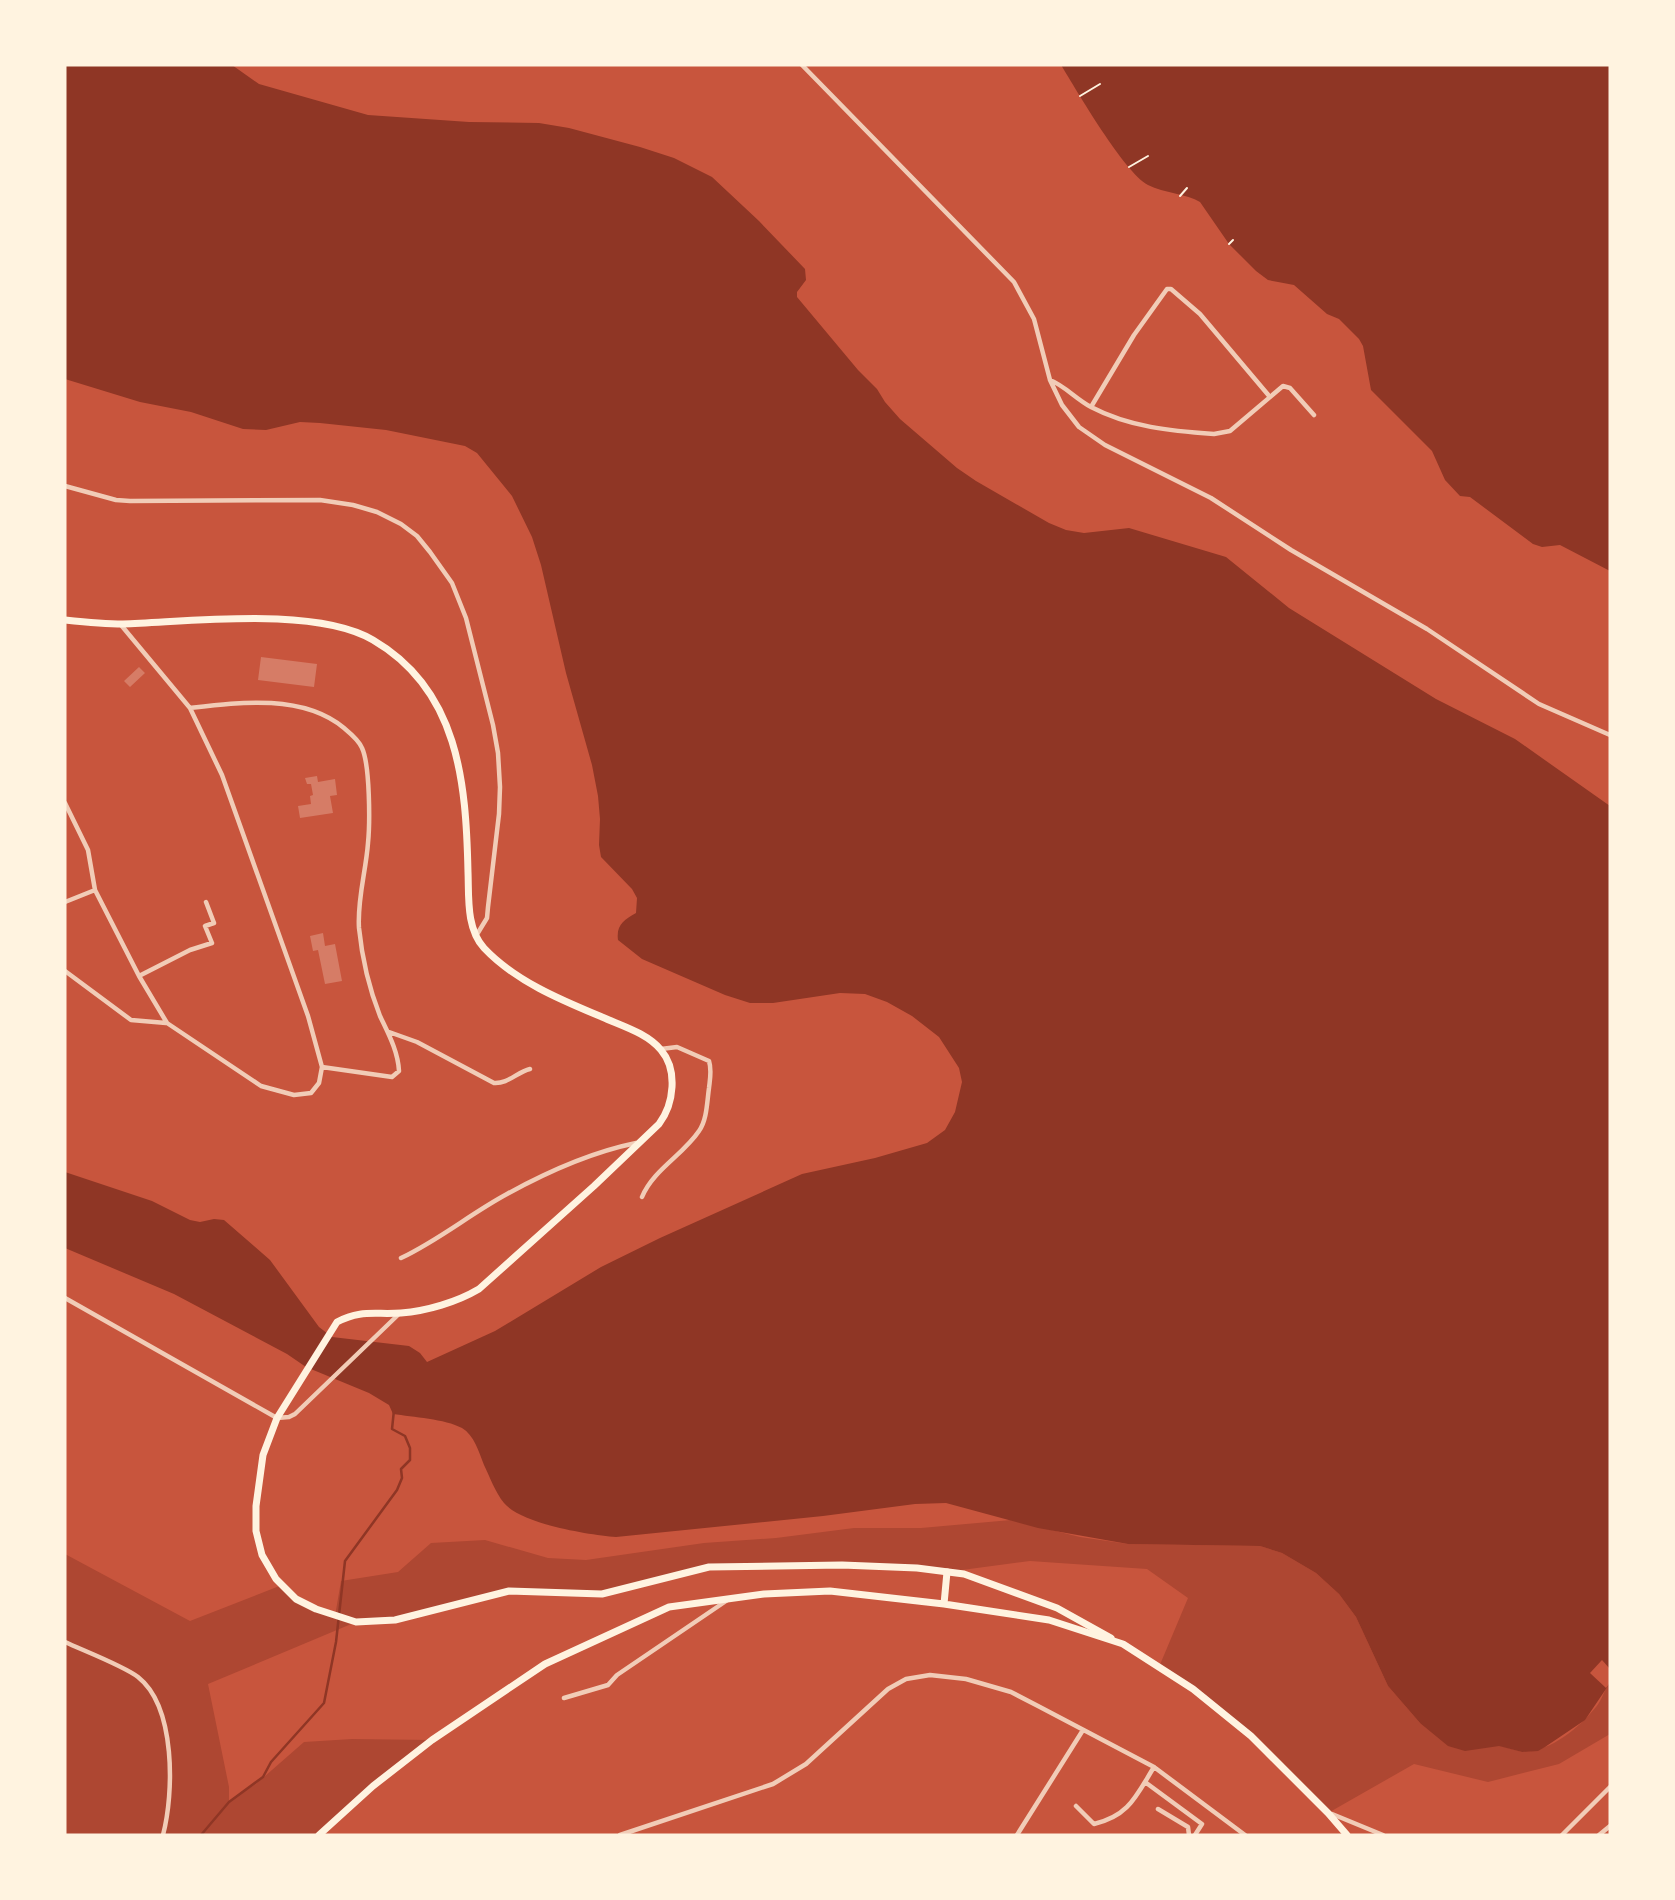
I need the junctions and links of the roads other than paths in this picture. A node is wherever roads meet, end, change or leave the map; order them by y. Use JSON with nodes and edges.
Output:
{"nodes":[{"id":1,"x":802,"y":65,"type":"edge"},
{"id":2,"x":1050,"y":380,"type":"junction"},
{"id":3,"x":1270,"y":397,"type":"junction"},
{"id":4,"x":1091,"y":407,"type":"junction"},
{"id":5,"x":1314,"y":415,"type":"dead end"},
{"id":6,"x":65,"y":486,"type":"edge"},
{"id":7,"x":65,"y":620,"type":"edge"},
{"id":8,"x":121,"y":624,"type":"junction"},
{"id":9,"x":190,"y":708,"type":"junction"},
{"id":10,"x":1610,"y":735,"type":"edge"},
{"id":11,"x":65,"y":803,"type":"edge"},
{"id":12,"x":95,"y":890,"type":"junction"},
{"id":13,"x":65,"y":902,"type":"edge"},
{"id":14,"x":206,"y":902,"type":"dead end"},
{"id":15,"x":475,"y":937,"type":"junction"},
{"id":16,"x":65,"y":971,"type":"edge"},
{"id":17,"x":139,"y":976,"type":"junction"},
{"id":18,"x":167,"y":1023,"type":"junction"},
{"id":19,"x":389,"y":1032,"type":"junction"},
{"id":20,"x":661,"y":1049,"type":"junction"},
{"id":21,"x":322,"y":1067,"type":"junction"},
{"id":22,"x":530,"y":1069,"type":"dead end"},
{"id":23,"x":641,"y":1142,"type":"junction"},
{"id":24,"x":642,"y":1198,"type":"dead end"},
{"id":25,"x":401,"y":1258,"type":"dead end"},
{"id":26,"x":65,"y":1298,"type":"edge"},
{"id":27,"x":400,"y":1313,"type":"junction"},
{"id":28,"x":277,"y":1418,"type":"junction"},
{"id":29,"x":947,"y":1572,"type":"junction"},
{"id":30,"x":732,"y":1597,"type":"junction"},
{"id":31,"x":944,"y":1604,"type":"junction"},
{"id":32,"x":65,"y":1642,"type":"edge"},
{"id":33,"x":1123,"y":1644,"type":"junction"},
{"id":34,"x":564,"y":1698,"type":"dead end"},
{"id":35,"x":1083,"y":1730,"type":"junction"},
{"id":36,"x":1154,"y":1768,"type":"junction"},
{"id":37,"x":1145,"y":1782,"type":"junction"},
{"id":38,"x":1610,"y":1787,"type":"edge"},
{"id":39,"x":1076,"y":1806,"type":"dead end"},
{"id":40,"x":1158,"y":1809,"type":"dead end"},
{"id":41,"x":1328,"y":1813,"type":"junction"},
{"id":42,"x":1610,"y":1826,"type":"edge"},
{"id":43,"x":163,"y":1835,"type":"edge"},
{"id":44,"x":320,"y":1835,"type":"edge"},
{"id":45,"x":620,"y":1835,"type":"edge"},
{"id":46,"x":1017,"y":1835,"type":"edge"},
{"id":47,"x":1189,"y":1835,"type":"edge"},
{"id":48,"x":1195,"y":1835,"type":"edge"},
{"id":49,"x":1245,"y":1835,"type":"edge"},
{"id":50,"x":1347,"y":1835,"type":"edge"},
{"id":51,"x":1383,"y":1835,"type":"edge"},
{"id":52,"x":1562,"y":1835,"type":"edge"},
{"id":53,"x":1600,"y":1835,"type":"edge"}],
"edges":[{"from":1,"to":2,"type":"street"},
{"from":2,"to":4,"type":"street"},
{"from":2,"to":10,"type":"street"},
{"from":3,"to":4,"type":"street"},
{"from":3,"to":4,"type":"street"},
{"from":3,"to":5,"type":"street"},
{"from":6,"to":15,"type":"street"},
{"from":7,"to":8,"type":"main road"},
{"from":8,"to":9,"type":"street"},
{"from":8,"to":15,"type":"main road"},
{"from":9,"to":19,"type":"street"},
{"from":9,"to":21,"type":"street"},
{"from":11,"to":12,"type":"street"},
{"from":12,"to":13,"type":"street"},
{"from":12,"to":17,"type":"street"},
{"from":14,"to":17,"type":"street"},
{"from":15,"to":20,"type":"main road"},
{"from":16,"to":18,"type":"street"},
{"from":17,"to":18,"type":"street"},
{"from":18,"to":21,"type":"street"},
{"from":19,"to":21,"type":"street"},
{"from":19,"to":22,"type":"street"},
{"from":20,"to":23,"type":"main road"},
{"from":20,"to":24,"type":"street"},
{"from":23,"to":25,"type":"street"},
{"from":23,"to":27,"type":"main road"},
{"from":26,"to":28,"type":"street"},
{"from":27,"to":28,"type":"street"},
{"from":27,"to":28,"type":"main road"},
{"from":28,"to":29,"type":"main road"},
{"from":29,"to":31,"type":"main road"},
{"from":29,"to":33,"type":"main road"},
{"from":30,"to":31,"type":"main road"},
{"from":30,"to":34,"type":"street"},
{"from":30,"to":44,"type":"main road"},
{"from":31,"to":33,"type":"main road"},
{"from":32,"to":43,"type":"street"},
{"from":33,"to":41,"type":"main road"},
{"from":35,"to":36,"type":"street"},
{"from":35,"to":45,"type":"street"},
{"from":35,"to":46,"type":"street"},
{"from":36,"to":37,"type":"street"},
{"from":36,"to":49,"type":"street"},
{"from":37,"to":39,"type":"street"},
{"from":37,"to":48,"type":"street"},
{"from":38,"to":52,"type":"street"},
{"from":40,"to":47,"type":"street"},
{"from":41,"to":50,"type":"main road"},
{"from":41,"to":51,"type":"street"},
{"from":42,"to":53,"type":"street"}]}
